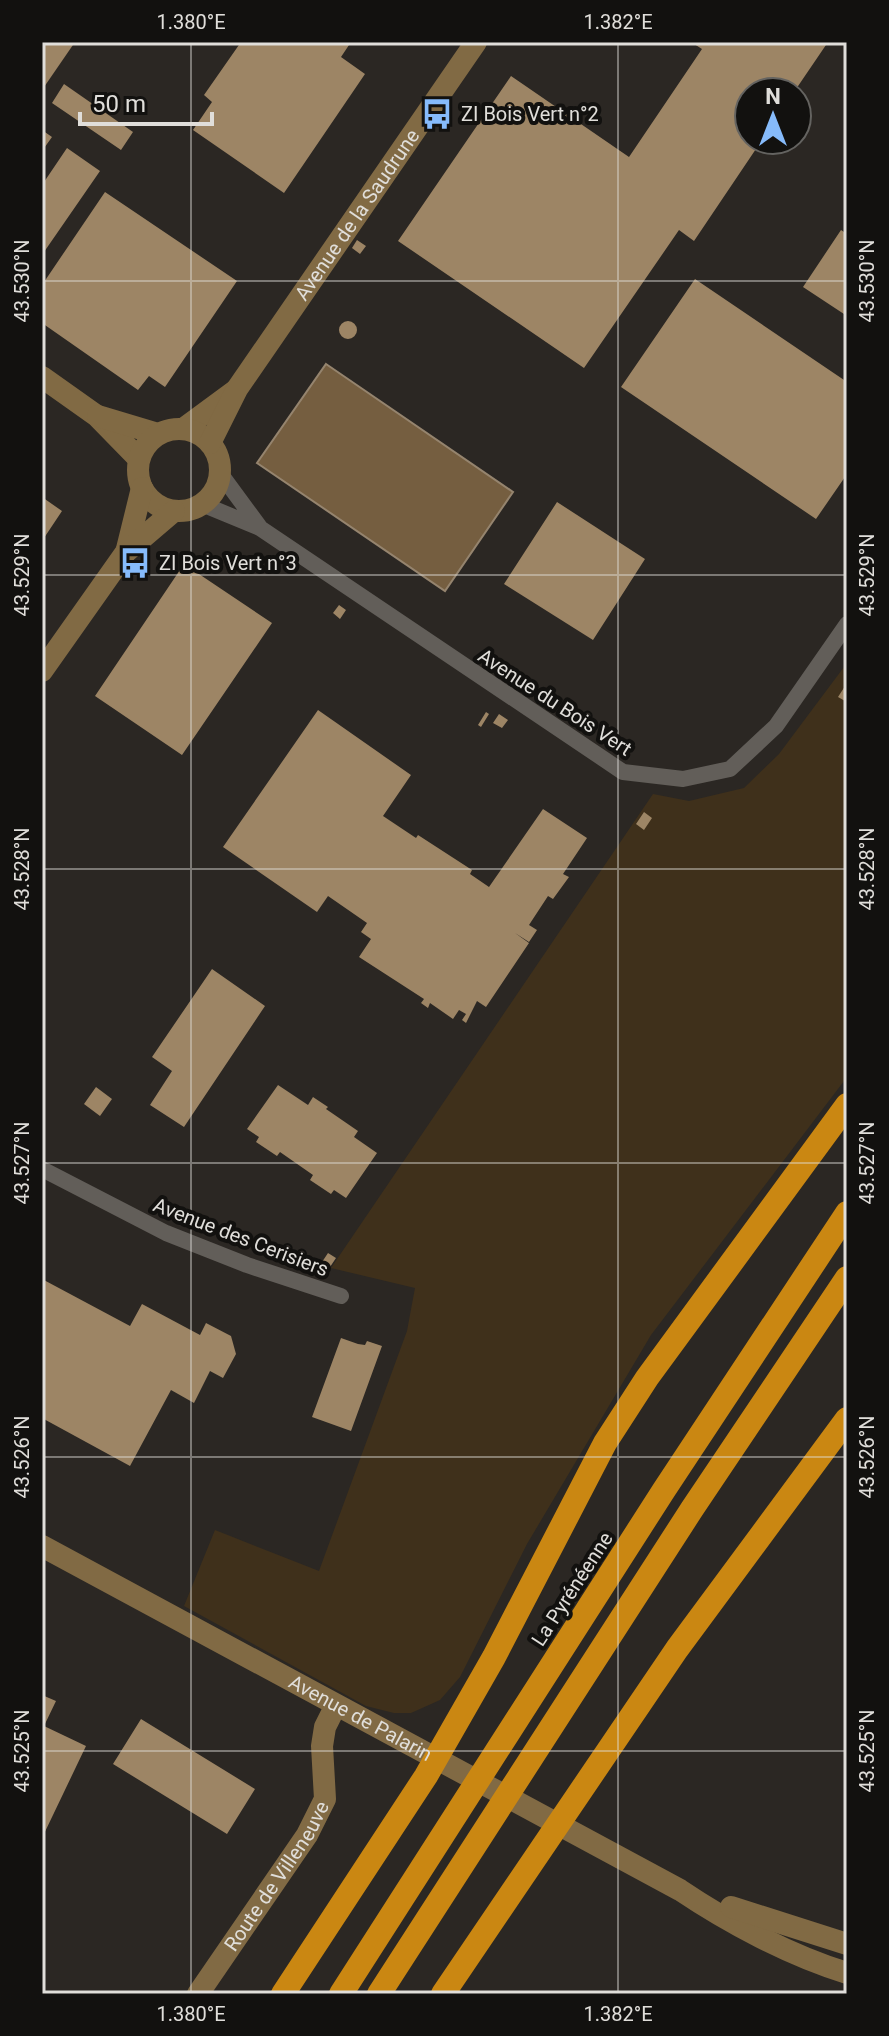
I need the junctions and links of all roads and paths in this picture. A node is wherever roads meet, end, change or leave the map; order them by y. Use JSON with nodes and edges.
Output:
{"nodes":[{"id":1,"x":476,"y":42,"type":"edge"},
{"id":2,"x":42,"y":377,"type":"edge"},
{"id":3,"x":237,"y":389,"type":"junction"},
{"id":4,"x":97,"y":416,"type":"junction"},
{"id":5,"x":183,"y":429,"type":"junction"},
{"id":6,"x":158,"y":434,"type":"junction"},
{"id":7,"x":210,"y":443,"type":"junction"},
{"id":8,"x":139,"y":459,"type":"junction"},
{"id":9,"x":220,"y":473,"type":"junction"},
{"id":10,"x":142,"y":488,"type":"junction"},
{"id":11,"x":202,"y":504,"type":"junction"},
{"id":12,"x":174,"y":511,"type":"junction"},
{"id":13,"x":260,"y":528,"type":"junction"},
{"id":14,"x":126,"y":552,"type":"junction"},
{"id":15,"x":847,"y":624,"type":"edge"},
{"id":16,"x":42,"y":671,"type":"edge"},
{"id":17,"x":847,"y":1105,"type":"edge"},
{"id":18,"x":42,"y":1169,"type":"edge"},
{"id":19,"x":847,"y":1213,"type":"edge"},
{"id":20,"x":847,"y":1278,"type":"edge"},
{"id":21,"x":341,"y":1296,"type":"dead end"},
{"id":22,"x":847,"y":1419,"type":"edge"},
{"id":23,"x":42,"y":1546,"type":"edge"},
{"id":24,"x":336,"y":1705,"type":"junction"},
{"id":25,"x":680,"y":1890,"type":"junction"},
{"id":26,"x":847,"y":1944,"type":"edge"},
{"id":27,"x":847,"y":1973,"type":"edge"},
{"id":28,"x":198,"y":1994,"type":"edge"},
{"id":29,"x":283,"y":1994,"type":"edge"},
{"id":30,"x":341,"y":1994,"type":"edge"},
{"id":31,"x":379,"y":1994,"type":"edge"},
{"id":32,"x":443,"y":1994,"type":"edge"}],
"edges":[{"from":1,"to":3,"type":"street","name":"Avenue de la Saudrune"},
{"from":2,"to":4,"type":"street"},
{"from":3,"to":5,"type":"street","name":"Avenue de la Saudrune"},
{"from":3,"to":7,"type":"street","name":"Avenue de la Saudrune"},
{"from":4,"to":6,"type":"street"},
{"from":4,"to":8,"type":"street"},
{"from":5,"to":6,"type":"street"},
{"from":5,"to":7,"type":"street"},
{"from":6,"to":8,"type":"street"},
{"from":7,"to":9,"type":"street"},
{"from":8,"to":10,"type":"street"},
{"from":9,"to":11,"type":"street"},
{"from":9,"to":13,"type":"street","name":"Avenue du Bois Vert"},
{"from":10,"to":12,"type":"street"},
{"from":10,"to":14,"type":"street"},
{"from":11,"to":12,"type":"street"},
{"from":11,"to":13,"type":"street","name":"Avenue du Bois Vert"},
{"from":12,"to":14,"type":"street"},
{"from":13,"to":15,"type":"street","name":"Avenue du Bois Vert"},
{"from":14,"to":16,"type":"street"},
{"from":17,"to":29,"type":"highway"},
{"from":18,"to":21,"type":"street","name":"Avenue des Cerisiers"},
{"from":19,"to":30,"type":"highway","name":"La Pyrénéenne"},
{"from":20,"to":31,"type":"highway"},
{"from":22,"to":32,"type":"highway"},
{"from":23,"to":24,"type":"street","name":"Avenue de Palarin"},
{"from":24,"to":25,"type":"street","name":"Avenue de Palarin"},
{"from":24,"to":28,"type":"street","name":"Route de Villeneuve"},
{"from":25,"to":26,"type":"street","name":"Avenue de Palarin"},
{"from":25,"to":27,"type":"street","name":"Avenue de Palarin"}]}
